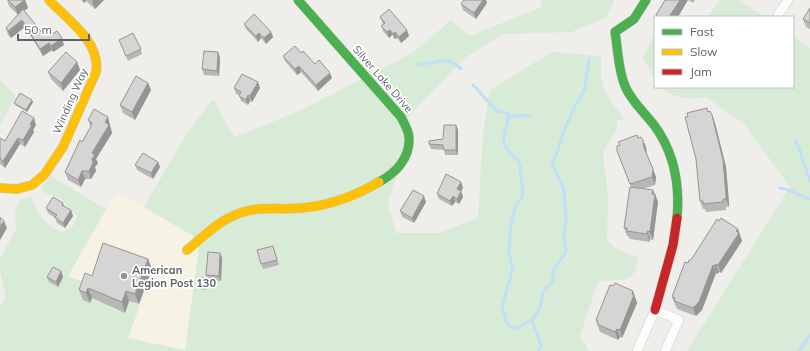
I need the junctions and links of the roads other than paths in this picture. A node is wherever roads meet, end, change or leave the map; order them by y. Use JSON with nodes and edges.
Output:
{"nodes":[{"id":1,"x":49,"y":0,"type":"edge"},
{"id":2,"x":298,"y":0,"type":"edge"},
{"id":3,"x":646,"y":0,"type":"edge"},
{"id":4,"x":788,"y":0,"type":"edge"},
{"id":5,"x":778,"y":15,"type":"dead end"},
{"id":6,"x":0,"y":188,"type":"edge"},
{"id":7,"x":187,"y":250,"type":"dead end"},
{"id":8,"x":655,"y":310,"type":"junction"},
{"id":9,"x":637,"y":351,"type":"edge"},
{"id":10,"x":666,"y":351,"type":"edge"}],
"edges":[{"from":1,"to":6,"type":"street","name":"Winding Way"},
{"from":2,"to":7,"type":"street","name":"Silver Lake Drive"},
{"from":3,"to":8,"type":"street"},
{"from":4,"to":5,"type":"street"},
{"from":8,"to":9,"type":"street"},
{"from":8,"to":10,"type":"street"}]}
